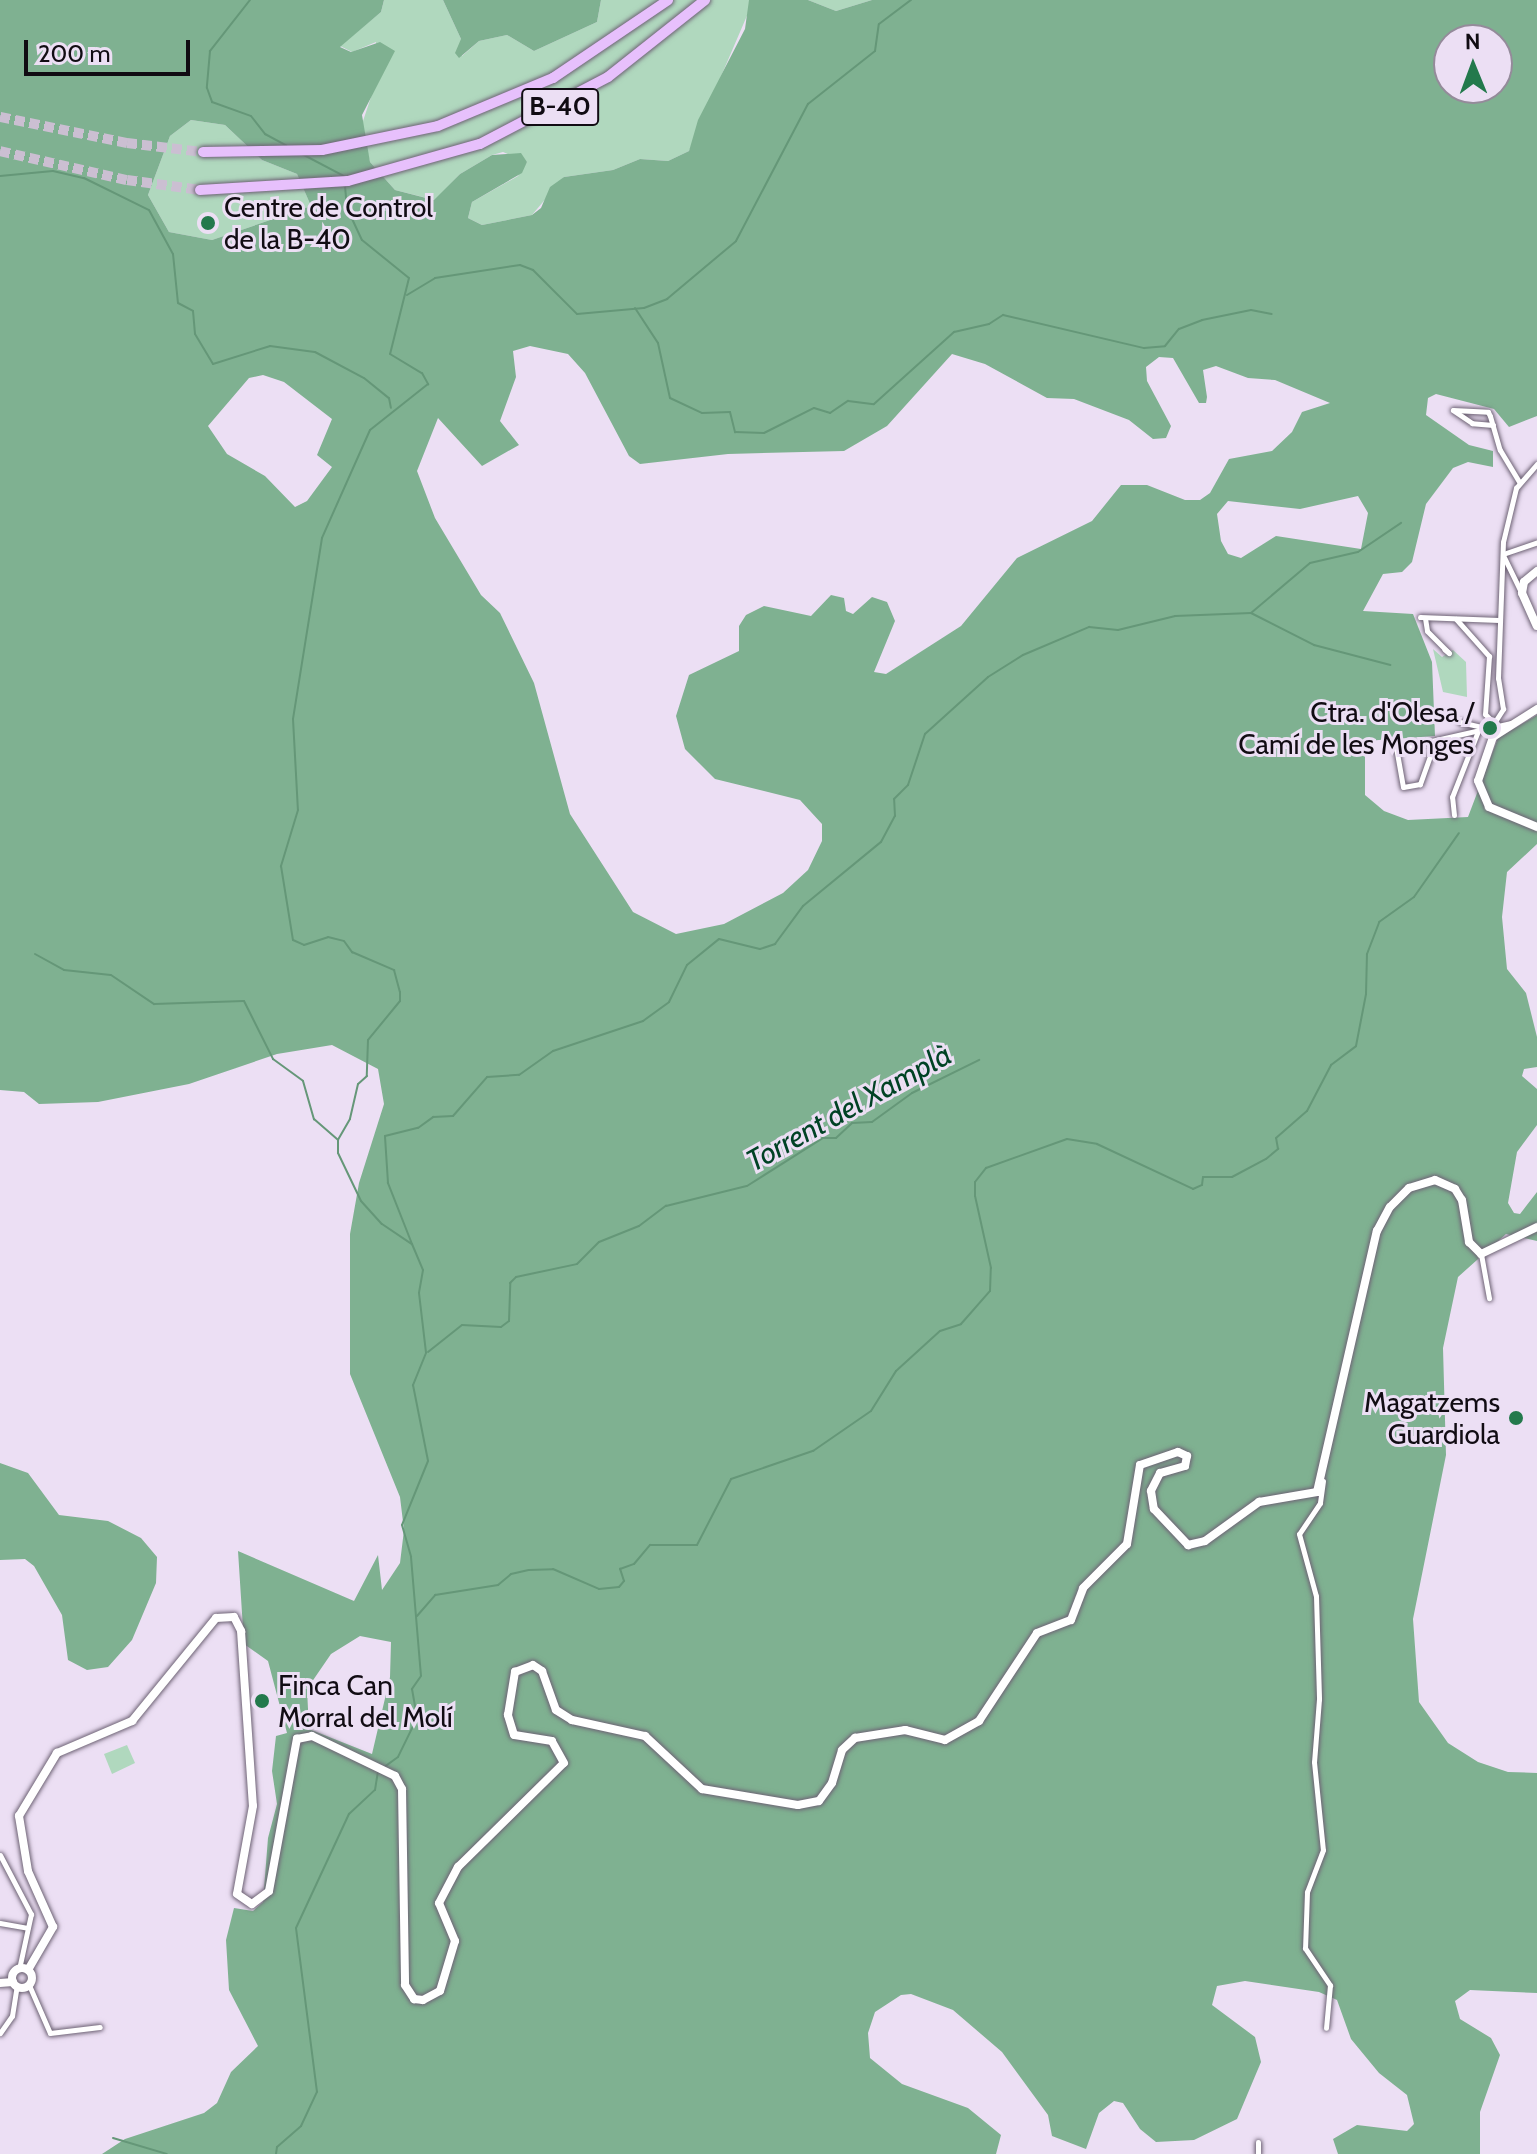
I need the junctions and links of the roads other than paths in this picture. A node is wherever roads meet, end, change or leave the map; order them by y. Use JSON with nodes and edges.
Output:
{"nodes":[{"id":1,"x":668,"y":0,"type":"edge"},
{"id":2,"x":705,"y":0,"type":"edge"},
{"id":3,"x":203,"y":152,"type":"tunnel mouth"},
{"id":4,"x":200,"y":190,"type":"tunnel mouth"},
{"id":5,"x":1493,"y":425,"type":"junction"},
{"id":6,"x":1537,"y":464,"type":"edge"},
{"id":7,"x":1519,"y":482,"type":"junction"},
{"id":8,"x":1537,"y":542,"type":"edge"},
{"id":9,"x":1503,"y":554,"type":"junction"},
{"id":10,"x":1537,"y":571,"type":"edge"},
{"id":11,"x":1522,"y":593,"type":"junction"},
{"id":12,"x":1456,"y":619,"type":"junction"},
{"id":13,"x":1499,"y":620,"type":"junction"},
{"id":14,"x":1537,"y":626,"type":"edge"},
{"id":15,"x":1444,"y":649,"type":"dead end"},
{"id":16,"x":1537,"y":709,"type":"edge"},
{"id":17,"x":1460,"y":722,"type":"dead end"},
{"id":18,"x":1494,"y":723,"type":"junction"},
{"id":19,"x":1510,"y":723,"type":"junction"},
{"id":20,"x":1480,"y":729,"type":"junction"},
{"id":21,"x":1435,"y":742,"type":"junction"},
{"id":22,"x":1454,"y":815,"type":"dead end"},
{"id":23,"x":1537,"y":827,"type":"edge"},
{"id":24,"x":1537,"y":1227,"type":"edge"},
{"id":25,"x":1481,"y":1254,"type":"junction"},
{"id":26,"x":1489,"y":1298,"type":"dead end"},
{"id":27,"x":1323,"y":1481,"type":"junction"},
{"id":28,"x":0,"y":1855,"type":"edge"},
{"id":29,"x":0,"y":1923,"type":"edge"},
{"id":30,"x":28,"y":1928,"type":"junction"},
{"id":31,"x":24,"y":1969,"type":"junction"},
{"id":32,"x":0,"y":1983,"type":"edge"},
{"id":33,"x":15,"y":1984,"type":"junction"},
{"id":34,"x":29,"y":1985,"type":"junction"},
{"id":35,"x":100,"y":2027,"type":"dead end"},
{"id":36,"x":1326,"y":2028,"type":"dead end"},
{"id":37,"x":0,"y":2033,"type":"edge"},
{"id":38,"x":1258,"y":2142,"type":"dead end"},
{"id":39,"x":1258,"y":2154,"type":"edge"}],
"edges":[{"from":1,"to":3,"type":"highway","number":"B-40"},
{"from":2,"to":4,"type":"highway","number":"B-40"},
{"from":5,"to":5,"type":"street"},
{"from":5,"to":7,"type":"street"},
{"from":6,"to":7,"type":"street"},
{"from":7,"to":9,"type":"street"},
{"from":8,"to":9,"type":"street"},
{"from":9,"to":11,"type":"street"},
{"from":9,"to":13,"type":"street"},
{"from":10,"to":11,"type":"street"},
{"from":11,"to":14,"type":"street"},
{"from":12,"to":13,"type":"street"},
{"from":12,"to":15,"type":"street"},
{"from":12,"to":18,"type":"street"},
{"from":13,"to":18,"type":"street"},
{"from":16,"to":19,"type":"street"},
{"from":17,"to":20,"type":"street"},
{"from":18,"to":19,"type":"street"},
{"from":18,"to":20,"type":"street"},
{"from":19,"to":23,"type":"street"},
{"from":20,"to":21,"type":"street"},
{"from":20,"to":22,"type":"street"},
{"from":21,"to":21,"type":"street"},
{"from":24,"to":25,"type":"street"},
{"from":25,"to":26,"type":"street"},
{"from":25,"to":27,"type":"street"},
{"from":27,"to":31,"type":"street"},
{"from":27,"to":36,"type":"street"},
{"from":28,"to":30,"type":"street"},
{"from":29,"to":30,"type":"street"},
{"from":30,"to":31,"type":"street"},
{"from":31,"to":33,"type":"street"},
{"from":31,"to":34,"type":"street"},
{"from":32,"to":33,"type":"street"},
{"from":33,"to":34,"type":"street"},
{"from":33,"to":37,"type":"street"},
{"from":34,"to":35,"type":"street"},
{"from":38,"to":39,"type":"street"}]}
